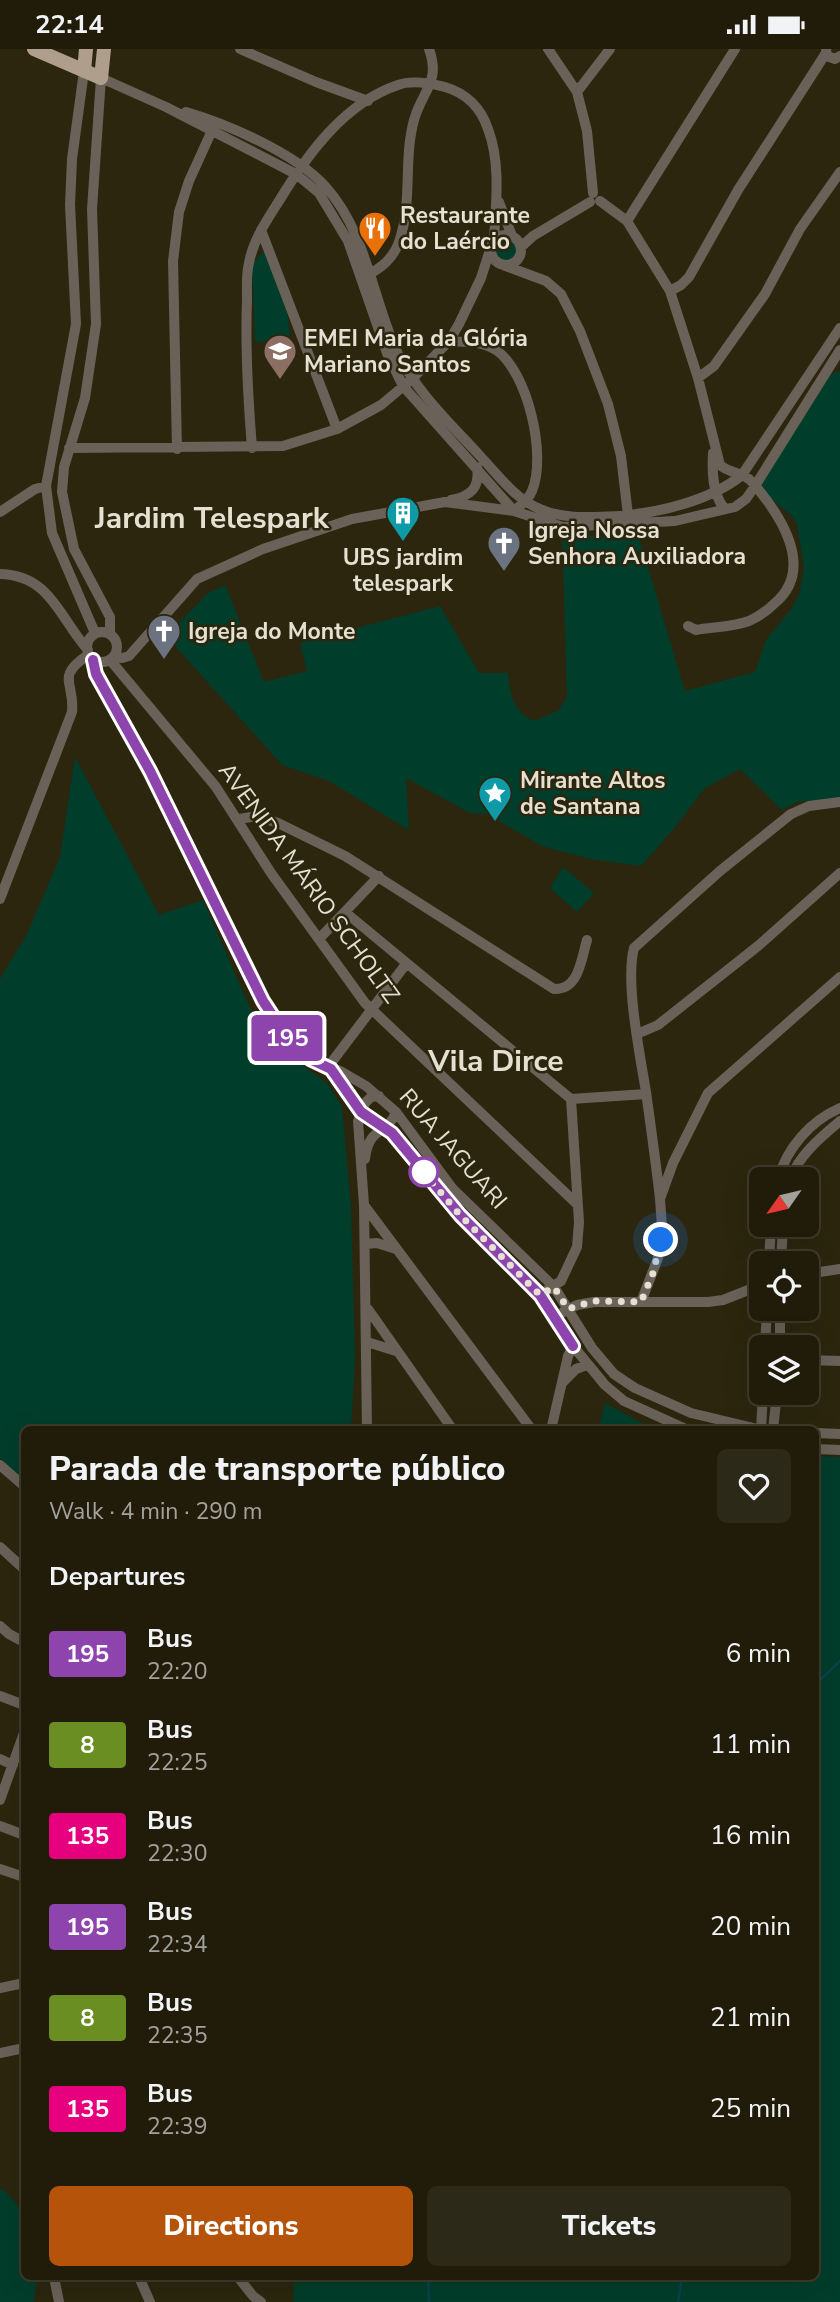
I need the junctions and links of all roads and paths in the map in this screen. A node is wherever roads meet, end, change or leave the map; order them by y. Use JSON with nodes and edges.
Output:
{"nodes":[{"id":1,"x":34,"y":49,"type":"edge"},
{"id":2,"x":86,"y":49,"type":"edge"},
{"id":3,"x":104,"y":49,"type":"edge"},
{"id":4,"x":240,"y":49,"type":"edge"},
{"id":5,"x":429,"y":49,"type":"edge"},
{"id":6,"x":548,"y":49,"type":"edge"},
{"id":7,"x":610,"y":49,"type":"edge"},
{"id":8,"x":735,"y":49,"type":"edge"},
{"id":9,"x":833,"y":56,"type":"edge"},
{"id":10,"x":85,"y":71,"type":"junction"},
{"id":11,"x":100,"y":78,"type":"junction"},
{"id":12,"x":432,"y":83,"type":"junction"},
{"id":13,"x":577,"y":92,"type":"junction"},
{"id":14,"x":368,"y":101,"type":"junction"},
{"id":15,"x":214,"y":126,"type":"junction"},
{"id":16,"x":299,"y":170,"type":"junction"},
{"id":17,"x":840,"y":172,"type":"edge"},
{"id":18,"x":496,"y":193,"type":"junction"},
{"id":19,"x":594,"y":198,"type":"junction"},
{"id":20,"x":627,"y":221,"type":"junction"},
{"id":21,"x":261,"y":230,"type":"junction"},
{"id":22,"x":517,"y":243,"type":"junction"},
{"id":23,"x":492,"y":245,"type":"junction"},
{"id":24,"x":502,"y":264,"type":"junction"},
{"id":25,"x":365,"y":276,"type":"junction"},
{"id":26,"x":481,"y":278,"type":"junction"},
{"id":27,"x":546,"y":281,"type":"junction"},
{"id":28,"x":670,"y":291,"type":"junction"},
{"id":29,"x":840,"y":328,"type":"edge"},
{"id":30,"x":449,"y":341,"type":"junction"},
{"id":31,"x":822,"y":356,"type":"junction"},
{"id":32,"x":839,"y":358,"type":"edge"},
{"id":33,"x":698,"y":378,"type":"junction"},
{"id":34,"x":408,"y":383,"type":"junction"},
{"id":35,"x":64,"y":392,"type":"junction"},
{"id":36,"x":85,"y":398,"type":"junction"},
{"id":37,"x":59,"y":421,"type":"junction"},
{"id":38,"x":76,"y":426,"type":"junction"},
{"id":39,"x":337,"y":429,"type":"junction"},
{"id":40,"x":713,"y":443,"type":"junction"},
{"id":41,"x":69,"y":448,"type":"junction"},
{"id":42,"x":252,"y":448,"type":"junction"},
{"id":43,"x":177,"y":449,"type":"junction"},
{"id":44,"x":477,"y":467,"type":"junction"},
{"id":45,"x":742,"y":475,"type":"junction"},
{"id":46,"x":46,"y":486,"type":"junction"},
{"id":47,"x":755,"y":486,"type":"junction"},
{"id":48,"x":717,"y":493,"type":"junction"},
{"id":49,"x":445,"y":502,"type":"junction"},
{"id":50,"x":525,"y":502,"type":"junction"},
{"id":51,"x":725,"y":509,"type":"junction"},
{"id":52,"x":514,"y":510,"type":"junction"},
{"id":53,"x":0,"y":512,"type":"edge"},
{"id":54,"x":631,"y":520,"type":"junction"},
{"id":55,"x":0,"y":574,"type":"edge"},
{"id":56,"x":688,"y":626,"type":"dead end"},
{"id":57,"x":152,"y":632,"type":"junction"},
{"id":58,"x":114,"y":638,"type":"junction"},
{"id":59,"x":91,"y":647,"type":"junction"},
{"id":60,"x":111,"y":660,"type":"junction"},
{"id":61,"x":110,"y":696,"type":"junction"},
{"id":62,"x":840,"y":802,"type":"edge"},
{"id":63,"x":239,"y":819,"type":"junction"},
{"id":64,"x":840,"y":873,"type":"edge"},
{"id":65,"x":379,"y":876,"type":"junction"},
{"id":66,"x":0,"y":899,"type":"edge"},
{"id":67,"x":345,"y":912,"type":"junction"},
{"id":68,"x":319,"y":939,"type":"junction"},
{"id":69,"x":587,"y":940,"type":"dead end"},
{"id":70,"x":406,"y":964,"type":"junction"},
{"id":71,"x":840,"y":977,"type":"edge"},
{"id":72,"x":371,"y":1010,"type":"junction"},
{"id":73,"x":637,"y":1034,"type":"junction"},
{"id":74,"x":329,"y":1068,"type":"junction"},
{"id":75,"x":646,"y":1094,"type":"junction"},
{"id":76,"x":379,"y":1095,"type":"junction"},
{"id":77,"x":571,"y":1099,"type":"junction"},
{"id":78,"x":840,"y":1108,"type":"edge"},
{"id":79,"x":361,"y":1112,"type":"junction"},
{"id":80,"x":396,"y":1112,"type":"junction"},
{"id":81,"x":840,"y":1121,"type":"edge"},
{"id":82,"x":384,"y":1128,"type":"junction"},
{"id":83,"x":782,"y":1167,"type":"edge"},
{"id":84,"x":795,"y":1167,"type":"edge"},
{"id":85,"x":362,"y":1175,"type":"junction"},
{"id":86,"x":660,"y":1199,"type":"junction"},
{"id":87,"x":577,"y":1204,"type":"junction"},
{"id":88,"x":364,"y":1205,"type":"junction"},
{"id":89,"x":365,"y":1244,"type":"junction"},
{"id":90,"x":399,"y":1250,"type":"junction"},
{"id":91,"x":840,"y":1269,"type":"edge"},
{"id":92,"x":819,"y":1272,"type":"edge"},
{"id":93,"x":554,"y":1287,"type":"junction"},
{"id":94,"x":749,"y":1290,"type":"edge"},
{"id":95,"x":540,"y":1295,"type":"junction"},
{"id":96,"x":641,"y":1302,"type":"junction"},
{"id":97,"x":367,"y":1308,"type":"junction"},
{"id":98,"x":568,"y":1309,"type":"junction"},
{"id":99,"x":555,"y":1318,"type":"junction"},
{"id":100,"x":367,"y":1342,"type":"junction"},
{"id":101,"x":573,"y":1346,"type":"junction"},
{"id":102,"x":396,"y":1351,"type":"junction"},
{"id":103,"x":819,"y":1360,"type":"edge"},
{"id":104,"x":840,"y":1361,"type":"edge"},
{"id":105,"x":587,"y":1365,"type":"junction"},
{"id":106,"x":563,"y":1381,"type":"junction"},
{"id":107,"x":763,"y":1405,"type":"edge"},
{"id":108,"x":776,"y":1405,"type":"edge"},
{"id":109,"x":367,"y":1415,"type":"junction"},
{"id":110,"x":368,"y":1426,"type":"edge"},
{"id":111,"x":375,"y":1426,"type":"edge"},
{"id":112,"x":450,"y":1426,"type":"edge"},
{"id":113,"x":529,"y":1426,"type":"edge"},
{"id":114,"x":550,"y":1426,"type":"edge"},
{"id":115,"x":679,"y":1426,"type":"edge"},
{"id":116,"x":745,"y":1426,"type":"edge"},
{"id":117,"x":762,"y":1426,"type":"edge"},
{"id":118,"x":773,"y":1426,"type":"edge"},
{"id":119,"x":819,"y":1433,"type":"edge"},
{"id":120,"x":840,"y":1434,"type":"edge"},
{"id":121,"x":819,"y":1449,"type":"edge"},
{"id":122,"x":840,"y":1450,"type":"edge"},
{"id":123,"x":0,"y":1465,"type":"edge"},
{"id":124,"x":21,"y":1483,"type":"edge"},
{"id":125,"x":0,"y":1546,"type":"edge"},
{"id":126,"x":21,"y":1566,"type":"edge"},
{"id":127,"x":0,"y":1626,"type":"edge"},
{"id":128,"x":21,"y":1640,"type":"edge"},
{"id":129,"x":0,"y":1696,"type":"edge"},
{"id":130,"x":21,"y":1704,"type":"edge"},
{"id":131,"x":21,"y":1742,"type":"edge"},
{"id":132,"x":0,"y":1759,"type":"edge"},
{"id":133,"x":13,"y":1765,"type":"junction"},
{"id":134,"x":0,"y":1800,"type":"edge"},
{"id":135,"x":0,"y":1826,"type":"edge"},
{"id":136,"x":21,"y":1834,"type":"edge"},
{"id":137,"x":0,"y":1869,"type":"edge"},
{"id":138,"x":21,"y":1876,"type":"edge"},
{"id":139,"x":21,"y":1984,"type":"edge"},
{"id":140,"x":0,"y":1989,"type":"edge"},
{"id":141,"x":21,"y":2049,"type":"edge"},
{"id":142,"x":0,"y":2053,"type":"edge"},
{"id":143,"x":55,"y":2280,"type":"edge"},
{"id":144,"x":140,"y":2280,"type":"edge"},
{"id":145,"x":240,"y":2280,"type":"edge"},
{"id":146,"x":59,"y":2302,"type":"edge"},
{"id":147,"x":150,"y":2302,"type":"edge"},
{"id":148,"x":261,"y":2302,"type":"edge"}],
"edges":[{"from":1,"to":10,"type":"main road"},
{"from":2,"to":10,"type":"main road"},
{"from":3,"to":11,"type":"main road"},
{"from":4,"to":14,"type":"street"},
{"from":5,"to":12,"type":"street"},
{"from":6,"to":13,"type":"street"},
{"from":7,"to":13,"type":"street"},
{"from":8,"to":20,"type":"street"},
{"from":9,"to":28,"type":"street"},
{"from":10,"to":11,"type":"main road"},
{"from":10,"to":35,"type":"street"},
{"from":11,"to":15,"type":"street"},
{"from":11,"to":36,"type":"street"},
{"from":12,"to":14,"type":"street"},
{"from":12,"to":18,"type":"street"},
{"from":12,"to":25,"type":"street"},
{"from":13,"to":19,"type":"street"},
{"from":14,"to":16,"type":"street"},
{"from":15,"to":16,"type":"street"},
{"from":15,"to":43,"type":"street"},
{"from":16,"to":21,"type":"street"},
{"from":16,"to":25,"type":"street"},
{"from":17,"to":33,"type":"street"},
{"from":18,"to":22,"type":"street"},
{"from":18,"to":23,"type":"street"},
{"from":19,"to":20,"type":"street"},
{"from":19,"to":22,"type":"street"},
{"from":20,"to":28,"type":"street"},
{"from":21,"to":39,"type":"street"},
{"from":21,"to":42,"type":"street"},
{"from":22,"to":23,"type":"street"},
{"from":22,"to":24,"type":"street"},
{"from":22,"to":27,"type":"street"},
{"from":23,"to":24,"type":"street"},
{"from":23,"to":26,"type":"street"},
{"from":24,"to":26,"type":"street"},
{"from":24,"to":27,"type":"street"},
{"from":25,"to":34,"type":"street"},
{"from":26,"to":30,"type":"street"},
{"from":27,"to":54,"type":"street"},
{"from":28,"to":33,"type":"street"},
{"from":29,"to":31,"type":"street"},
{"from":30,"to":34,"type":"street"},
{"from":30,"to":50,"type":"street"},
{"from":31,"to":32,"type":"street"},
{"from":31,"to":45,"type":"street"},
{"from":32,"to":47,"type":"street"},
{"from":33,"to":40,"type":"street"},
{"from":34,"to":39,"type":"street"},
{"from":34,"to":44,"type":"street"},
{"from":34,"to":50,"type":"street"},
{"from":35,"to":36,"type":"street"},
{"from":35,"to":37,"type":"street"},
{"from":36,"to":38,"type":"street"},
{"from":37,"to":38,"type":"street"},
{"from":37,"to":46,"type":"street"},
{"from":38,"to":41,"type":"street"},
{"from":39,"to":42,"type":"street"},
{"from":40,"to":45,"type":"street"},
{"from":40,"to":48,"type":"street"},
{"from":41,"to":43,"type":"street"},
{"from":41,"to":58,"type":"street"},
{"from":42,"to":43,"type":"street"},
{"from":44,"to":49,"type":"street"},
{"from":44,"to":52,"type":"street"},
{"from":45,"to":47,"type":"street"},
{"from":45,"to":48,"type":"street"},
{"from":46,"to":53,"type":"street"},
{"from":46,"to":59,"type":"street"},
{"from":47,"to":51,"type":"street"},
{"from":47,"to":56,"type":"street"},
{"from":48,"to":51,"type":"street"},
{"from":48,"to":54,"type":"street"},
{"from":49,"to":52,"type":"street"},
{"from":49,"to":57,"type":"street"},
{"from":50,"to":52,"type":"street"},
{"from":50,"to":54,"type":"street"},
{"from":51,"to":54,"type":"street"},
{"from":52,"to":54,"type":"street"},
{"from":55,"to":59,"type":"street","name":"RUA JAGUARI"},
{"from":57,"to":58,"type":"street"},
{"from":57,"to":60,"type":"street"},
{"from":58,"to":59,"type":"street"},
{"from":58,"to":60,"type":"street","name":"RUA JAGUARI"},
{"from":59,"to":60,"type":"street"},
{"from":59,"to":61,"type":"street","name":"RUA JAGUARI"},
{"from":59,"to":66,"type":"street"},
{"from":60,"to":61,"type":"street","name":"RUA JAGUARI"},
{"from":60,"to":63,"type":"street","name":"AVENIDA MÁRIO SCHOLTZ"},
{"from":61,"to":74,"type":"street","name":"RUA JAGUARI"},
{"from":62,"to":73,"type":"street"},
{"from":63,"to":65,"type":"street"},
{"from":63,"to":68,"type":"street","name":"AVENIDA MÁRIO SCHOLTZ"},
{"from":64,"to":73,"type":"street"},
{"from":65,"to":67,"type":"street"},
{"from":65,"to":69,"type":"street"},
{"from":67,"to":68,"type":"street"},
{"from":67,"to":70,"type":"street"},
{"from":68,"to":72,"type":"street","name":"AVENIDA MÁRIO SCHOLTZ"},
{"from":70,"to":72,"type":"street"},
{"from":70,"to":77,"type":"street"},
{"from":71,"to":86,"type":"street"},
{"from":72,"to":74,"type":"street"},
{"from":72,"to":87,"type":"street","name":"AVENIDA MÁRIO SCHOLTZ"},
{"from":73,"to":75,"type":"street"},
{"from":74,"to":76,"type":"street","name":"RUA JAGUARI"},
{"from":74,"to":79,"type":"street","name":"RUA JAGUARI"},
{"from":75,"to":77,"type":"street"},
{"from":75,"to":86,"type":"street"},
{"from":76,"to":79,"type":"street"},
{"from":76,"to":80,"type":"street","name":"RUA JAGUARI"},
{"from":77,"to":87,"type":"street"},
{"from":78,"to":83,"type":"street"},
{"from":79,"to":82,"type":"street","name":"RUA JAGUARI"},
{"from":79,"to":85,"type":"street"},
{"from":80,"to":82,"type":"street"},
{"from":80,"to":93,"type":"street","name":"RUA JAGUARI"},
{"from":81,"to":84,"type":"street"},
{"from":82,"to":85,"type":"street"},
{"from":82,"to":95,"type":"street","name":"RUA JAGUARI"},
{"from":85,"to":88,"type":"street"},
{"from":86,"to":96,"type":"street"},
{"from":87,"to":93,"type":"street"},
{"from":88,"to":89,"type":"street"},
{"from":88,"to":90,"type":"street"},
{"from":89,"to":90,"type":"street"},
{"from":89,"to":97,"type":"street"},
{"from":90,"to":113,"type":"street"},
{"from":91,"to":92,"type":"street"},
{"from":93,"to":95,"type":"street"},
{"from":93,"to":98,"type":"street","name":"RUA JAGUARI"},
{"from":94,"to":96,"type":"street"},
{"from":95,"to":99,"type":"street","name":"RUA JAGUARI"},
{"from":96,"to":98,"type":"street"},
{"from":97,"to":100,"type":"street"},
{"from":97,"to":102,"type":"street"},
{"from":98,"to":99,"type":"street"},
{"from":98,"to":116,"type":"street","name":"RUA JAGUARI"},
{"from":99,"to":101,"type":"street","name":"RUA JAGUARI"},
{"from":100,"to":102,"type":"street"},
{"from":100,"to":109,"type":"street"},
{"from":101,"to":105,"type":"street","name":"RUA JAGUARI"},
{"from":101,"to":106,"type":"street"},
{"from":102,"to":112,"type":"street"},
{"from":103,"to":104,"type":"street"},
{"from":105,"to":106,"type":"street"},
{"from":105,"to":115,"type":"street","name":"RUA JAGUARI"},
{"from":106,"to":114,"type":"street"},
{"from":107,"to":117,"type":"street"},
{"from":108,"to":118,"type":"street"},
{"from":109,"to":110,"type":"street"},
{"from":109,"to":111,"type":"street"},
{"from":119,"to":120,"type":"street"},
{"from":121,"to":122,"type":"street"},
{"from":123,"to":124,"type":"street"},
{"from":125,"to":126,"type":"street"},
{"from":127,"to":128,"type":"street"},
{"from":129,"to":130,"type":"street"},
{"from":131,"to":133,"type":"street"},
{"from":132,"to":133,"type":"street"},
{"from":133,"to":134,"type":"street"},
{"from":135,"to":136,"type":"street"},
{"from":137,"to":138,"type":"street"},
{"from":139,"to":140,"type":"street"},
{"from":141,"to":142,"type":"street"},
{"from":143,"to":146,"type":"street"},
{"from":144,"to":147,"type":"street"},
{"from":145,"to":148,"type":"street"}]}
